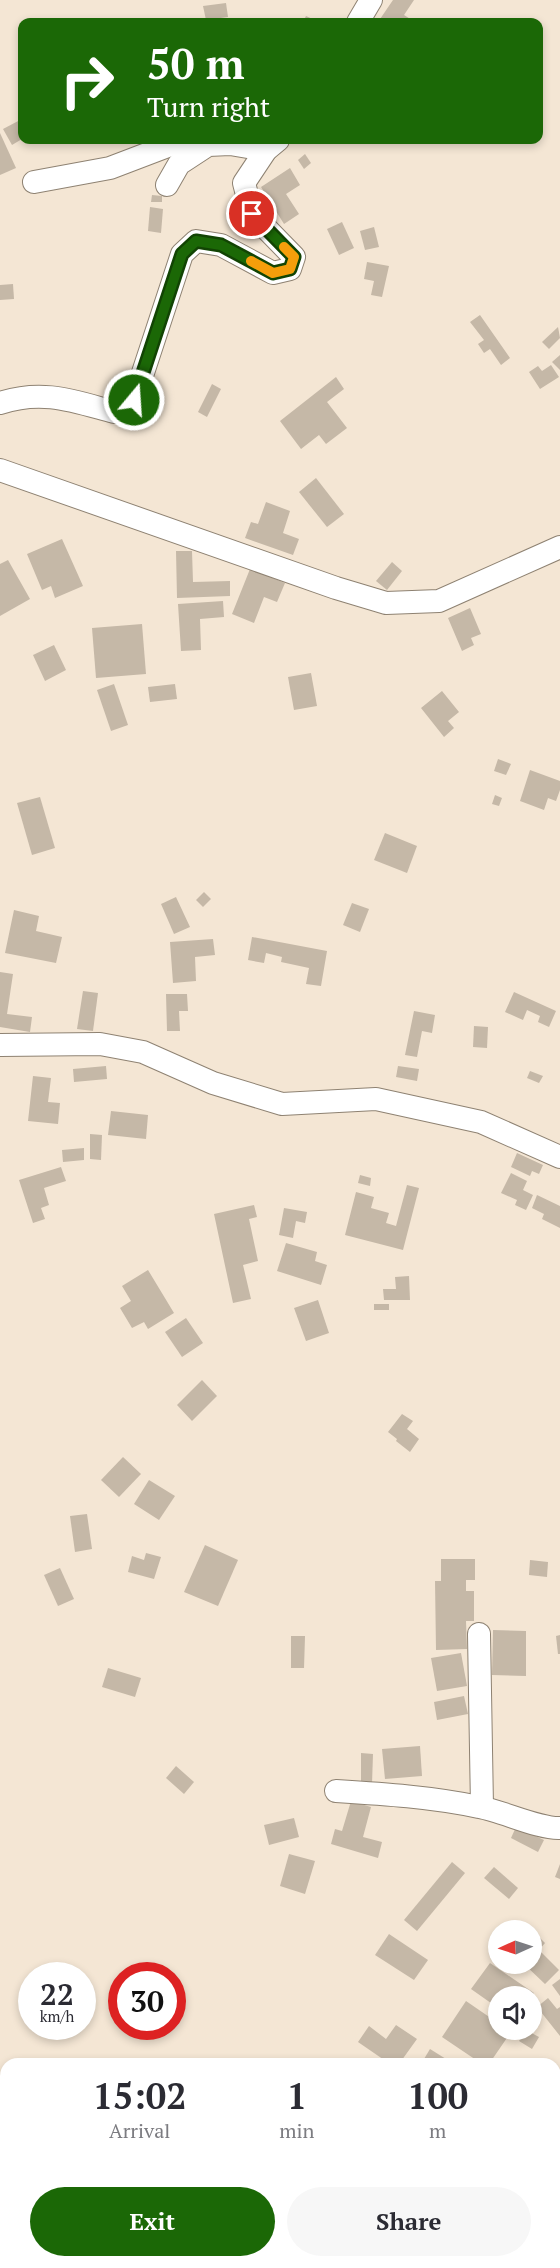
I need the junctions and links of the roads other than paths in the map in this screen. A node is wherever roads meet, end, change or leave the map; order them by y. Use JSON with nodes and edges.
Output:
{"nodes":[{"id":1,"x":371,"y":0,"type":"edge"},
{"id":2,"x":360,"y":18,"type":"edge"},
{"id":3,"x":208,"y":145,"type":"junction"},
{"id":4,"x":272,"y":145,"type":"edge"},
{"id":5,"x":34,"y":182,"type":"dead end"},
{"id":6,"x":167,"y":186,"type":"dead end"},
{"id":7,"x":0,"y":403,"type":"edge"},
{"id":8,"x":0,"y":470,"type":"edge"},
{"id":9,"x":560,"y":547,"type":"edge"},
{"id":10,"x":0,"y":1045,"type":"edge"},
{"id":11,"x":560,"y":1157,"type":"edge"},
{"id":12,"x":479,"y":1634,"type":"dead end"},
{"id":13,"x":336,"y":1791,"type":"dead end"},
{"id":14,"x":482,"y":1807,"type":"junction"},
{"id":15,"x":560,"y":1828,"type":"edge"}],
"edges":[{"from":1,"to":2,"type":"street"},
{"from":3,"to":4,"type":"street"},
{"from":3,"to":5,"type":"street"},
{"from":3,"to":6,"type":"street"},
{"from":4,"to":7,"type":"street"},
{"from":8,"to":9,"type":"street"},
{"from":10,"to":11,"type":"street"},
{"from":12,"to":14,"type":"street"},
{"from":13,"to":14,"type":"street"},
{"from":14,"to":15,"type":"street"}]}
